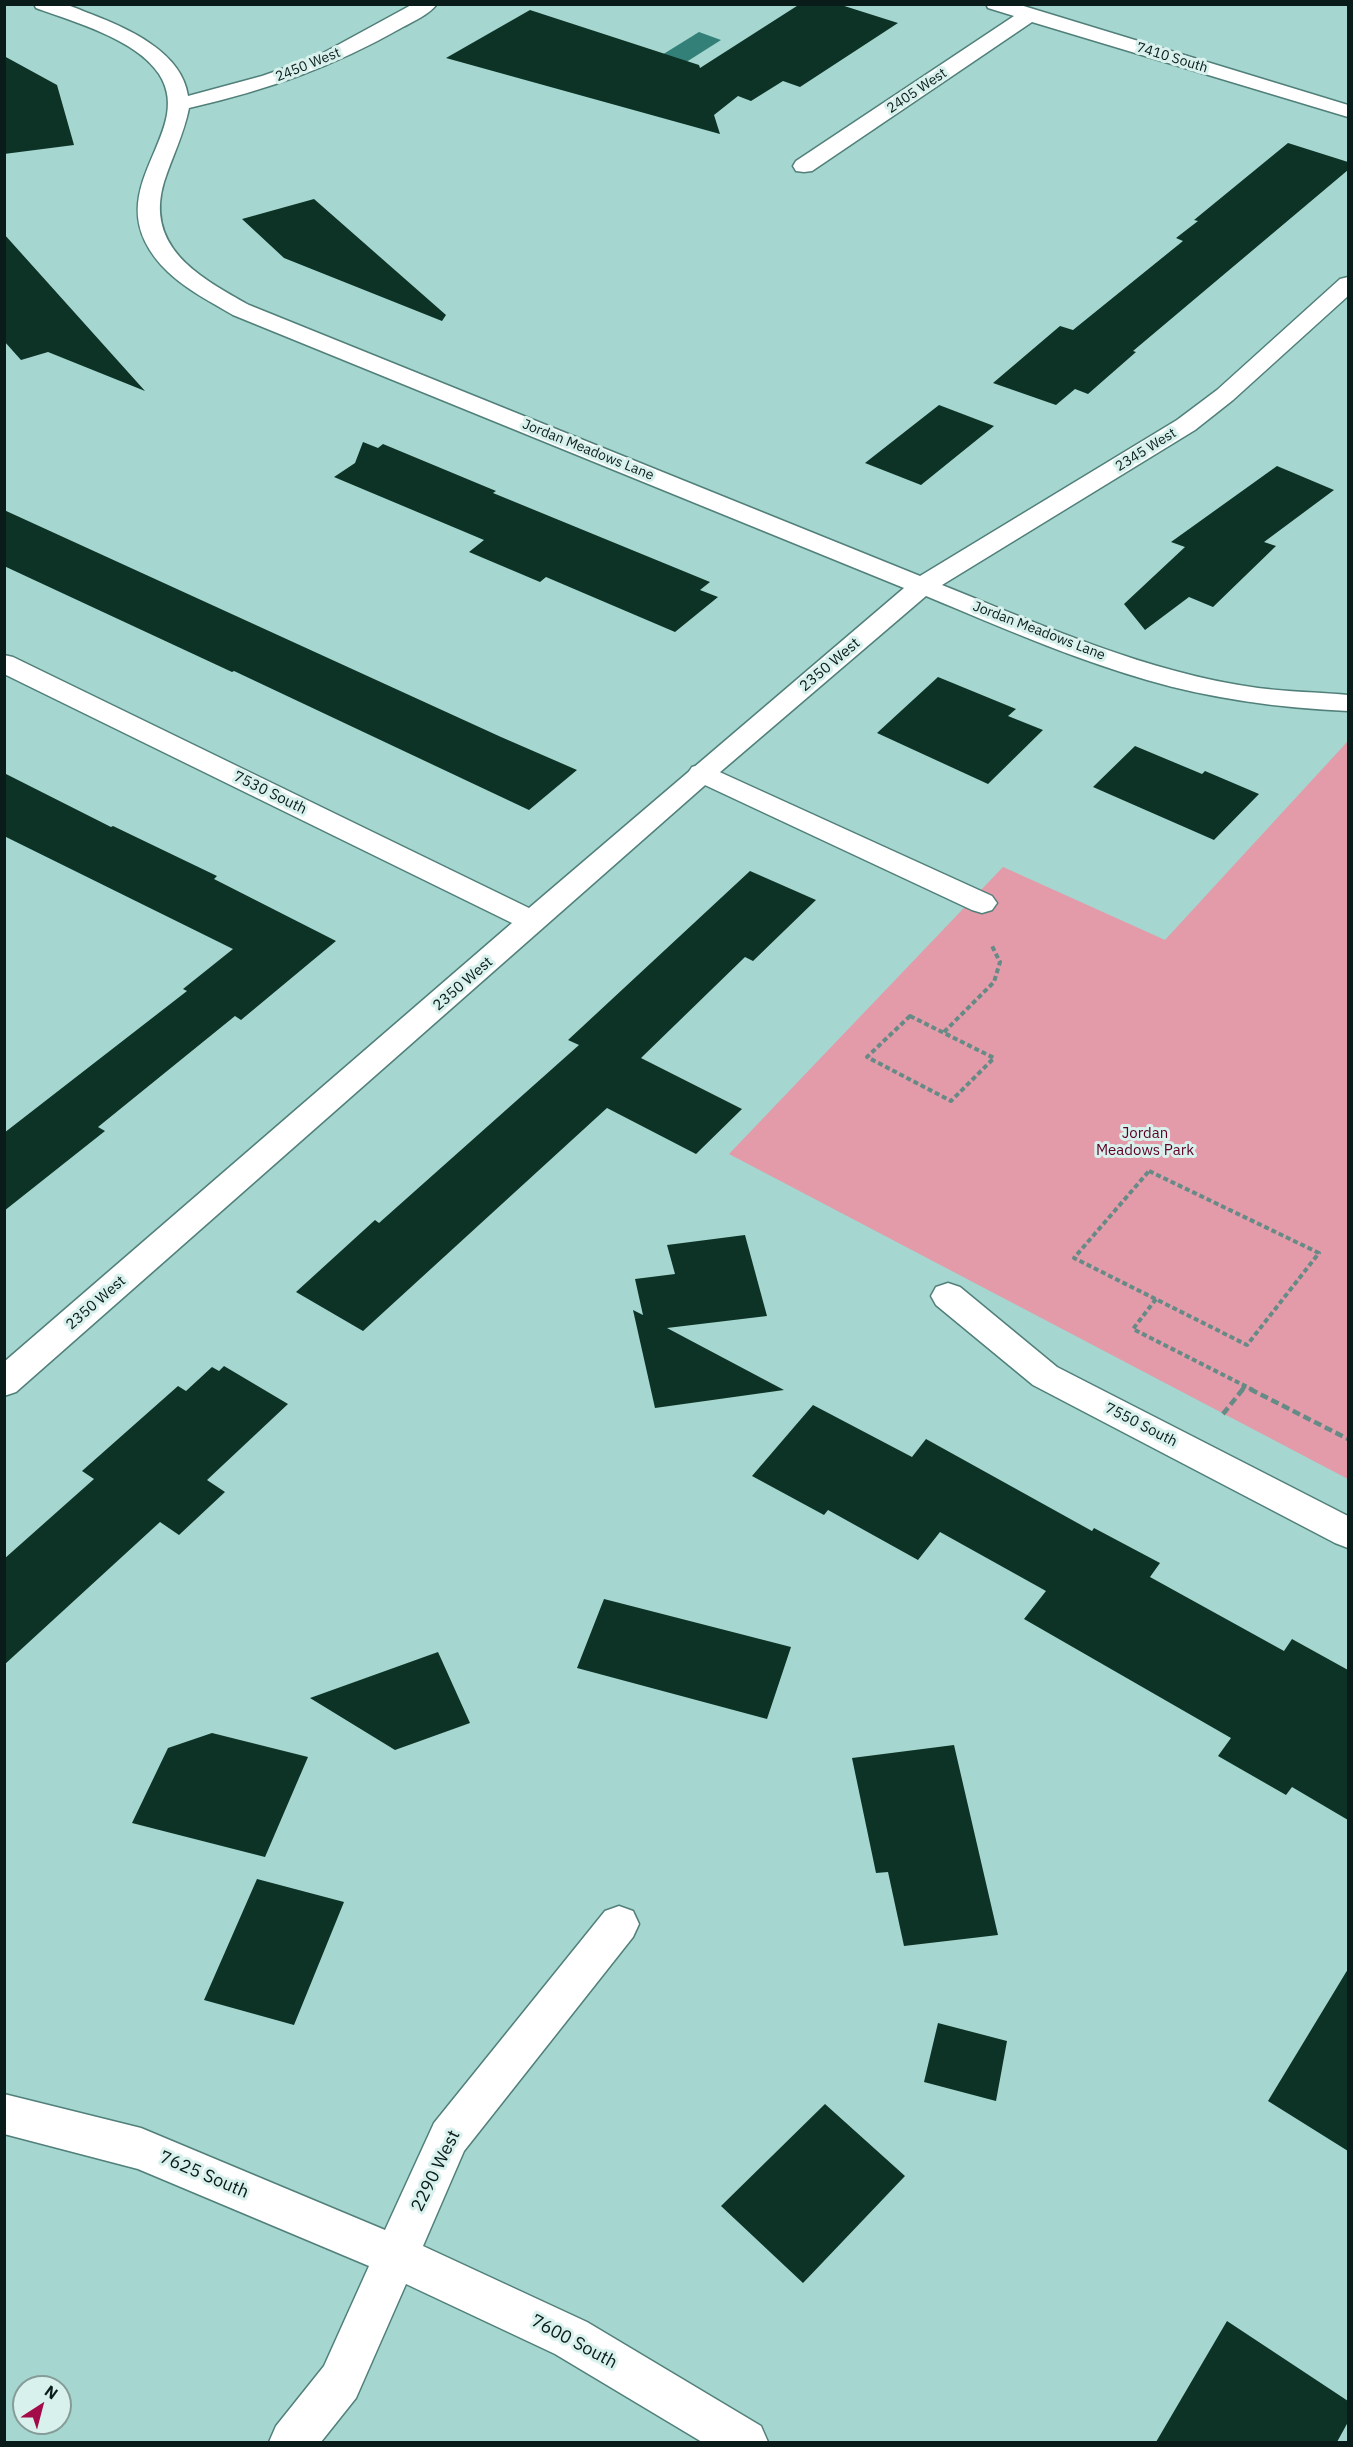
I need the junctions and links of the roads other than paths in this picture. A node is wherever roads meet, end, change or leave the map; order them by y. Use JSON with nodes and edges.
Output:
{"nodes":[{"id":1,"x":43,"y":4,"type":"edge"},
{"id":2,"x":428,"y":4,"type":"edge"},
{"id":3,"x":995,"y":4,"type":"edge"},
{"id":4,"x":1029,"y":15,"type":"junction"},
{"id":5,"x":179,"y":104,"type":"junction"},
{"id":6,"x":1348,"y":111,"type":"edge"},
{"id":7,"x":804,"y":166,"type":"dead end"},
{"id":8,"x":1348,"y":284,"type":"edge"},
{"id":9,"x":922,"y":586,"type":"junction"},
{"id":10,"x":4,"y":663,"type":"edge"},
{"id":11,"x":1348,"y":703,"type":"edge"},
{"id":12,"x":702,"y":773,"type":"junction"},
{"id":13,"x":982,"y":903,"type":"road end"},
{"id":14,"x":534,"y":922,"type":"junction"},
{"id":15,"x":948,"y":1296,"type":"dead end"},
{"id":16,"x":5,"y":1382,"type":"edge"},
{"id":17,"x":1348,"y":1533,"type":"edge"},
{"id":18,"x":619,"y":1924,"type":"dead end"},
{"id":19,"x":4,"y":2114,"type":"edge"},
{"id":20,"x":396,"y":2256,"type":"junction"},
{"id":21,"x":292,"y":2442,"type":"edge"},
{"id":22,"x":745,"y":2442,"type":"edge"}],
"edges":[{"from":1,"to":5,"type":"street","name":"Jordan Meadows Lane"},
{"from":2,"to":5,"type":"street","name":"2450 West"},
{"from":3,"to":4,"type":"street","name":"7410 South"},
{"from":4,"to":6,"type":"street","name":"7410 South"},
{"from":4,"to":7,"type":"street","name":"2405 West"},
{"from":5,"to":9,"type":"street","name":"Jordan Meadows Lane"},
{"from":8,"to":9,"type":"street","name":"2345 West"},
{"from":9,"to":11,"type":"street","name":"Jordan Meadows Lane"},
{"from":9,"to":12,"type":"street","name":"2350 West"},
{"from":10,"to":14,"type":"street","name":"7530 South"},
{"from":12,"to":13,"type":"street"},
{"from":12,"to":14,"type":"street","name":"2350 West"},
{"from":14,"to":16,"type":"street","name":"2350 West"},
{"from":15,"to":17,"type":"street","name":"7550 South"},
{"from":18,"to":20,"type":"street","name":"2290 West"},
{"from":19,"to":20,"type":"street","name":"7625 South"},
{"from":20,"to":21,"type":"street","name":"2290 West"},
{"from":20,"to":22,"type":"street","name":"7600 South"}]}
